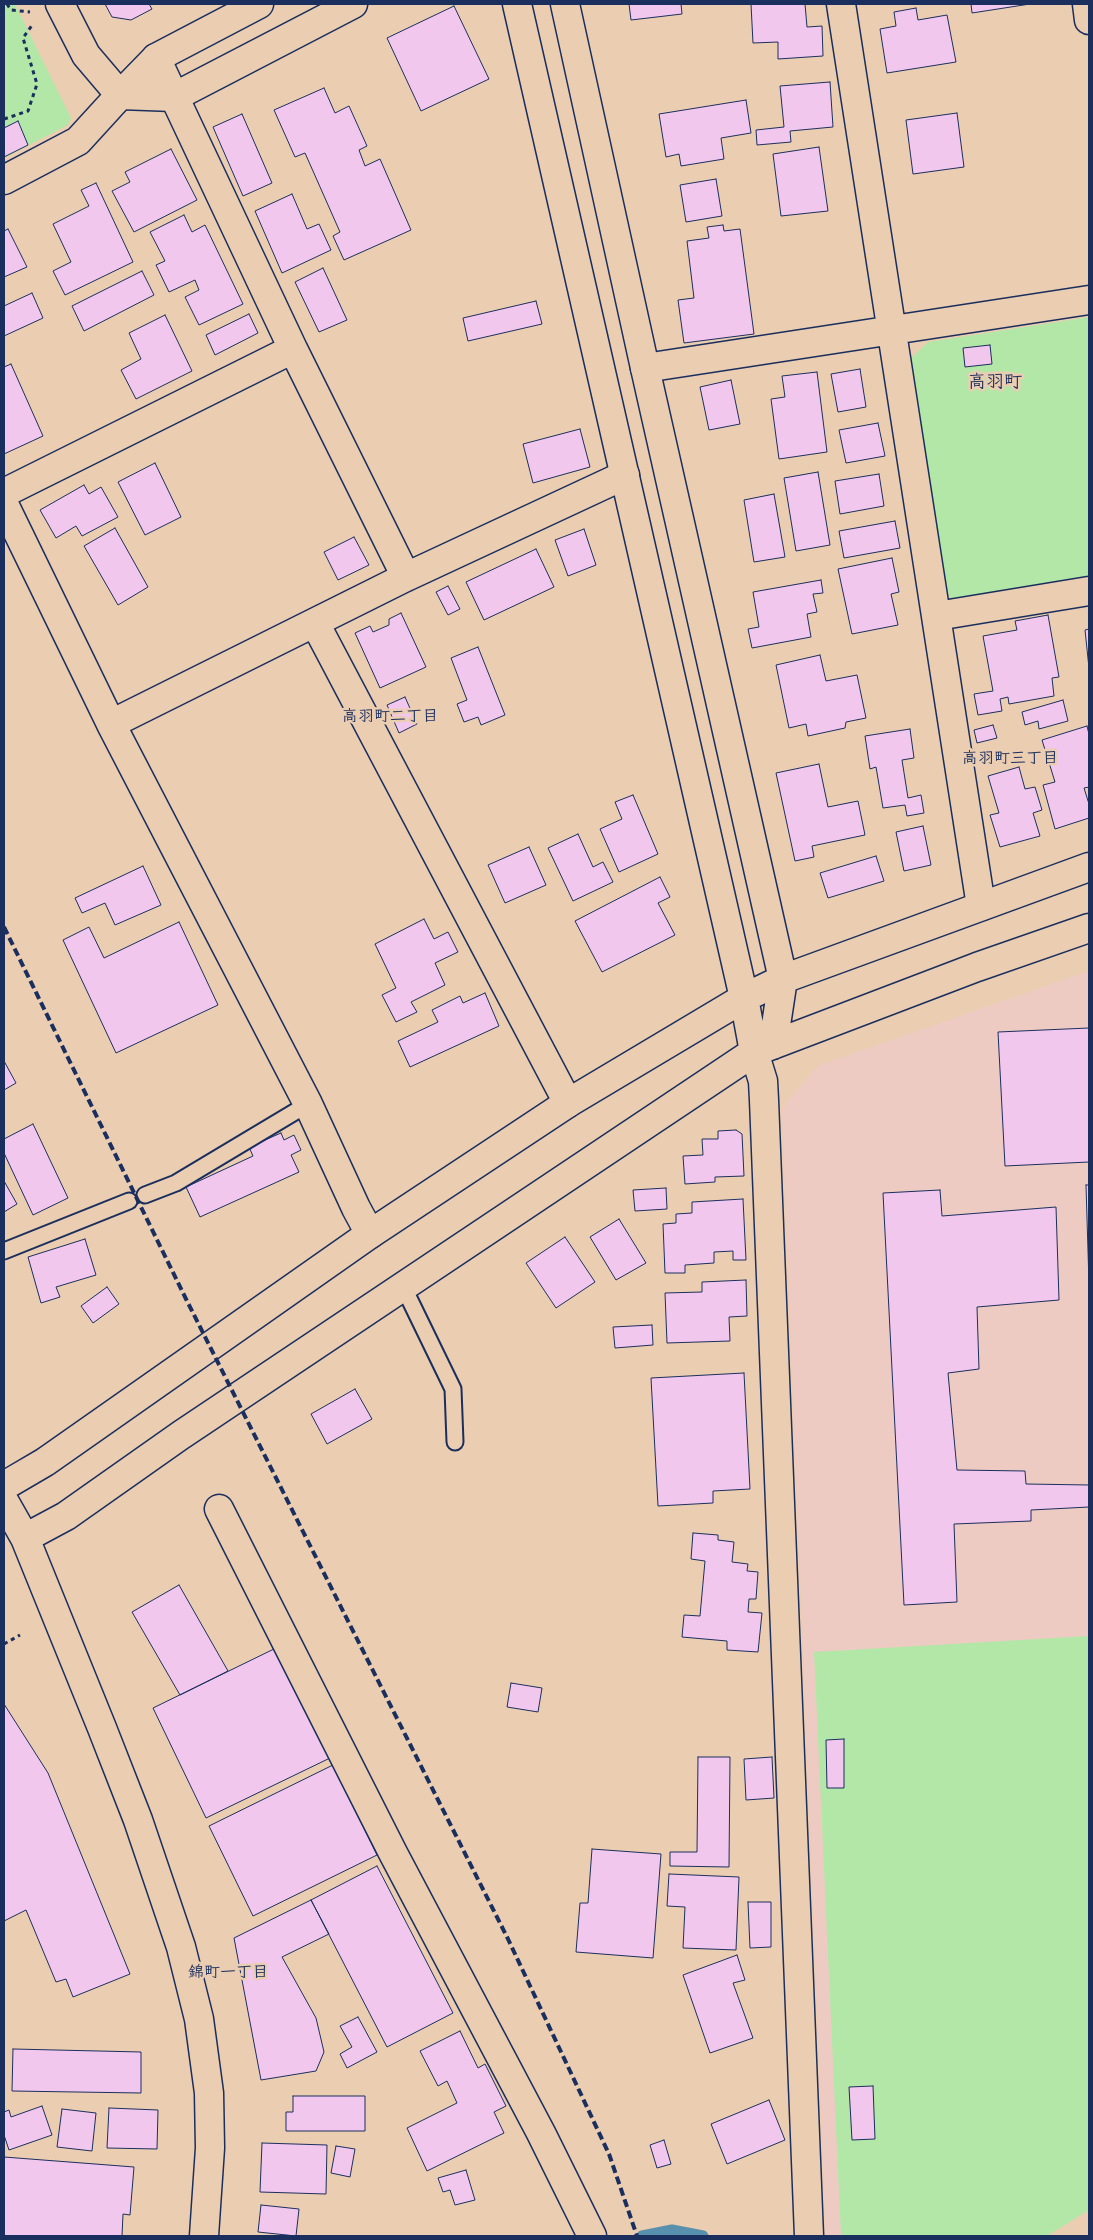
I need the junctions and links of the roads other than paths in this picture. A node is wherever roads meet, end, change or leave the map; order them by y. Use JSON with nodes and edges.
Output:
{"nodes":[{"id":1,"x":259,"y":4,"type":"edge"},
{"id":2,"x":352,"y":4,"type":"edge"},
{"id":3,"x":517,"y":4,"type":"edge"},
{"id":4,"x":565,"y":4,"type":"edge"},
{"id":5,"x":842,"y":4,"type":"edge"},
{"id":6,"x":1087,"y":4,"type":"edge"},
{"id":7,"x":50,"y":9,"type":"edge"},
{"id":8,"x":1089,"y":20,"type":"edge"},
{"id":9,"x":156,"y":58,"type":"junction"},
{"id":10,"x":120,"y":96,"type":"junction"},
{"id":11,"x":174,"y":97,"type":"junction"},
{"id":12,"x":4,"y":180,"type":"edge"},
{"id":13,"x":1089,"y":300,"type":"edge"},
{"id":14,"x":893,"y":330,"type":"junction"},
{"id":15,"x":292,"y":349,"type":"junction"},
{"id":16,"x":645,"y":368,"type":"junction"},
{"id":17,"x":625,"y":475,"type":"junction"},
{"id":18,"x":4,"y":493,"type":"edge"},
{"id":19,"x":4,"y":504,"type":"edge"},
{"id":20,"x":406,"y":577,"type":"junction"},
{"id":21,"x":1089,"y":592,"type":"edge"},
{"id":22,"x":937,"y":616,"type":"junction"},
{"id":23,"x":315,"y":623,"type":"junction"},
{"id":24,"x":111,"y":724,"type":"junction"},
{"id":25,"x":1089,"y":867,"type":"edge"},
{"id":26,"x":981,"y":906,"type":"junction"},
{"id":27,"x":1089,"y":928,"type":"edge"},
{"id":28,"x":783,"y":979,"type":"junction"},
{"id":29,"x":744,"y":998,"type":"junction"},
{"id":30,"x":764,"y":1049,"type":"junction"},
{"id":31,"x":568,"y":1103,"type":"junction"},
{"id":32,"x":308,"y":1104,"type":"junction"},
{"id":33,"x":145,"y":1195,"type":"dead end"},
{"id":34,"x":129,"y":1201,"type":"dead end"},
{"id":35,"x":370,"y":1234,"type":"junction"},
{"id":36,"x":4,"y":1251,"type":"edge"},
{"id":37,"x":403,"y":1286,"type":"junction"},
{"id":38,"x":455,"y":1442,"type":"dead end"},
{"id":39,"x":4,"y":1486,"type":"edge"},
{"id":40,"x":219,"y":1509,"type":"dead end"},
{"id":41,"x":6,"y":1510,"type":"edge"},
{"id":42,"x":25,"y":1538,"type":"junction"},
{"id":43,"x":204,"y":2236,"type":"edge"},
{"id":44,"x":592,"y":2236,"type":"edge"},
{"id":45,"x":809,"y":2236,"type":"edge"}],
"edges":[{"from":1,"to":9,"type":"street"},
{"from":2,"to":11,"type":"street"},
{"from":3,"to":17,"type":"street"},
{"from":4,"to":16,"type":"street"},
{"from":5,"to":14,"type":"street"},
{"from":6,"to":8,"type":"street"},
{"from":7,"to":10,"type":"street"},
{"from":9,"to":10,"type":"street"},
{"from":9,"to":11,"type":"street"},
{"from":10,"to":11,"type":"street"},
{"from":10,"to":12,"type":"street"},
{"from":11,"to":15,"type":"street"},
{"from":13,"to":14,"type":"street"},
{"from":14,"to":16,"type":"street"},
{"from":14,"to":22,"type":"street"},
{"from":15,"to":18,"type":"street"},
{"from":15,"to":20,"type":"street"},
{"from":16,"to":28,"type":"street"},
{"from":17,"to":20,"type":"street"},
{"from":17,"to":29,"type":"street"},
{"from":19,"to":24,"type":"street"},
{"from":20,"to":23,"type":"street"},
{"from":21,"to":22,"type":"street"},
{"from":22,"to":26,"type":"street"},
{"from":23,"to":24,"type":"street"},
{"from":23,"to":31,"type":"street"},
{"from":24,"to":32,"type":"street"},
{"from":25,"to":26,"type":"street"},
{"from":26,"to":28,"type":"street"},
{"from":27,"to":30,"type":"street"},
{"from":28,"to":29,"type":"street"},
{"from":28,"to":30,"type":"street"},
{"from":29,"to":30,"type":"street"},
{"from":29,"to":31,"type":"street"},
{"from":30,"to":37,"type":"street"},
{"from":30,"to":45,"type":"street"},
{"from":31,"to":35,"type":"street"},
{"from":32,"to":33,"type":"lane"},
{"from":32,"to":35,"type":"street"},
{"from":34,"to":36,"type":"lane"},
{"from":35,"to":39,"type":"street"},
{"from":37,"to":38,"type":"lane"},
{"from":37,"to":42,"type":"street"},
{"from":40,"to":44,"type":"street"},
{"from":41,"to":42,"type":"street"},
{"from":42,"to":43,"type":"street"}]}
